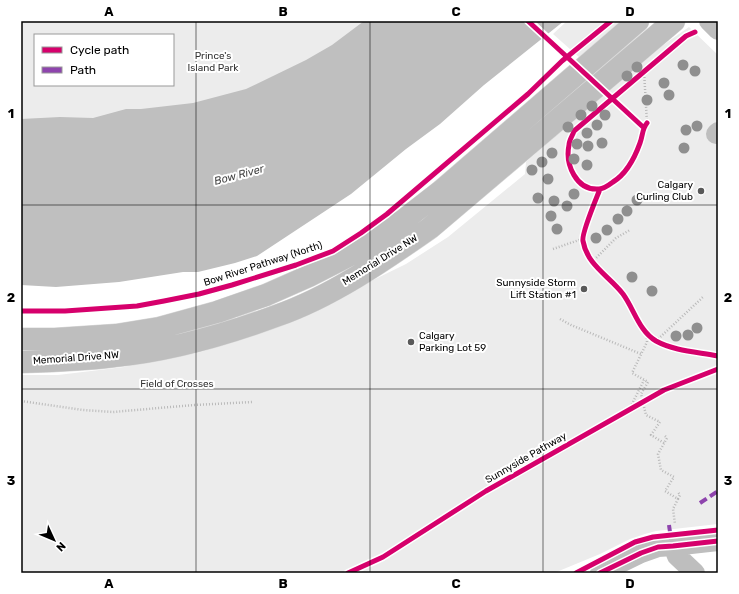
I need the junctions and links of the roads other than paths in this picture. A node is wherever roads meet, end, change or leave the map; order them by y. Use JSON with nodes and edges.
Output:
{"nodes":[{"id":1,"x":638,"y":21,"type":"edge"},
{"id":2,"x":674,"y":21,"type":"edge"},
{"id":3,"x":709,"y":21,"type":"edge"},
{"id":4,"x":718,"y":30,"type":"edge"},
{"id":5,"x":21,"y":338,"type":"edge"},
{"id":6,"x":21,"y":362,"type":"edge"},
{"id":7,"x":718,"y":541,"type":"edge"},
{"id":8,"x":673,"y":546,"type":"junction"},
{"id":9,"x":600,"y":573,"type":"edge"},
{"id":10,"x":695,"y":573,"type":"edge"}],
"edges":[{"from":1,"to":5,"type":"main road","name":"Memorial Drive NW"},
{"from":2,"to":6,"type":"main road","name":"Memorial Drive NW"},
{"from":3,"to":4,"type":"street"},
{"from":7,"to":8,"type":"street"},
{"from":8,"to":9,"type":"street"},
{"from":8,"to":10,"type":"street"}]}
